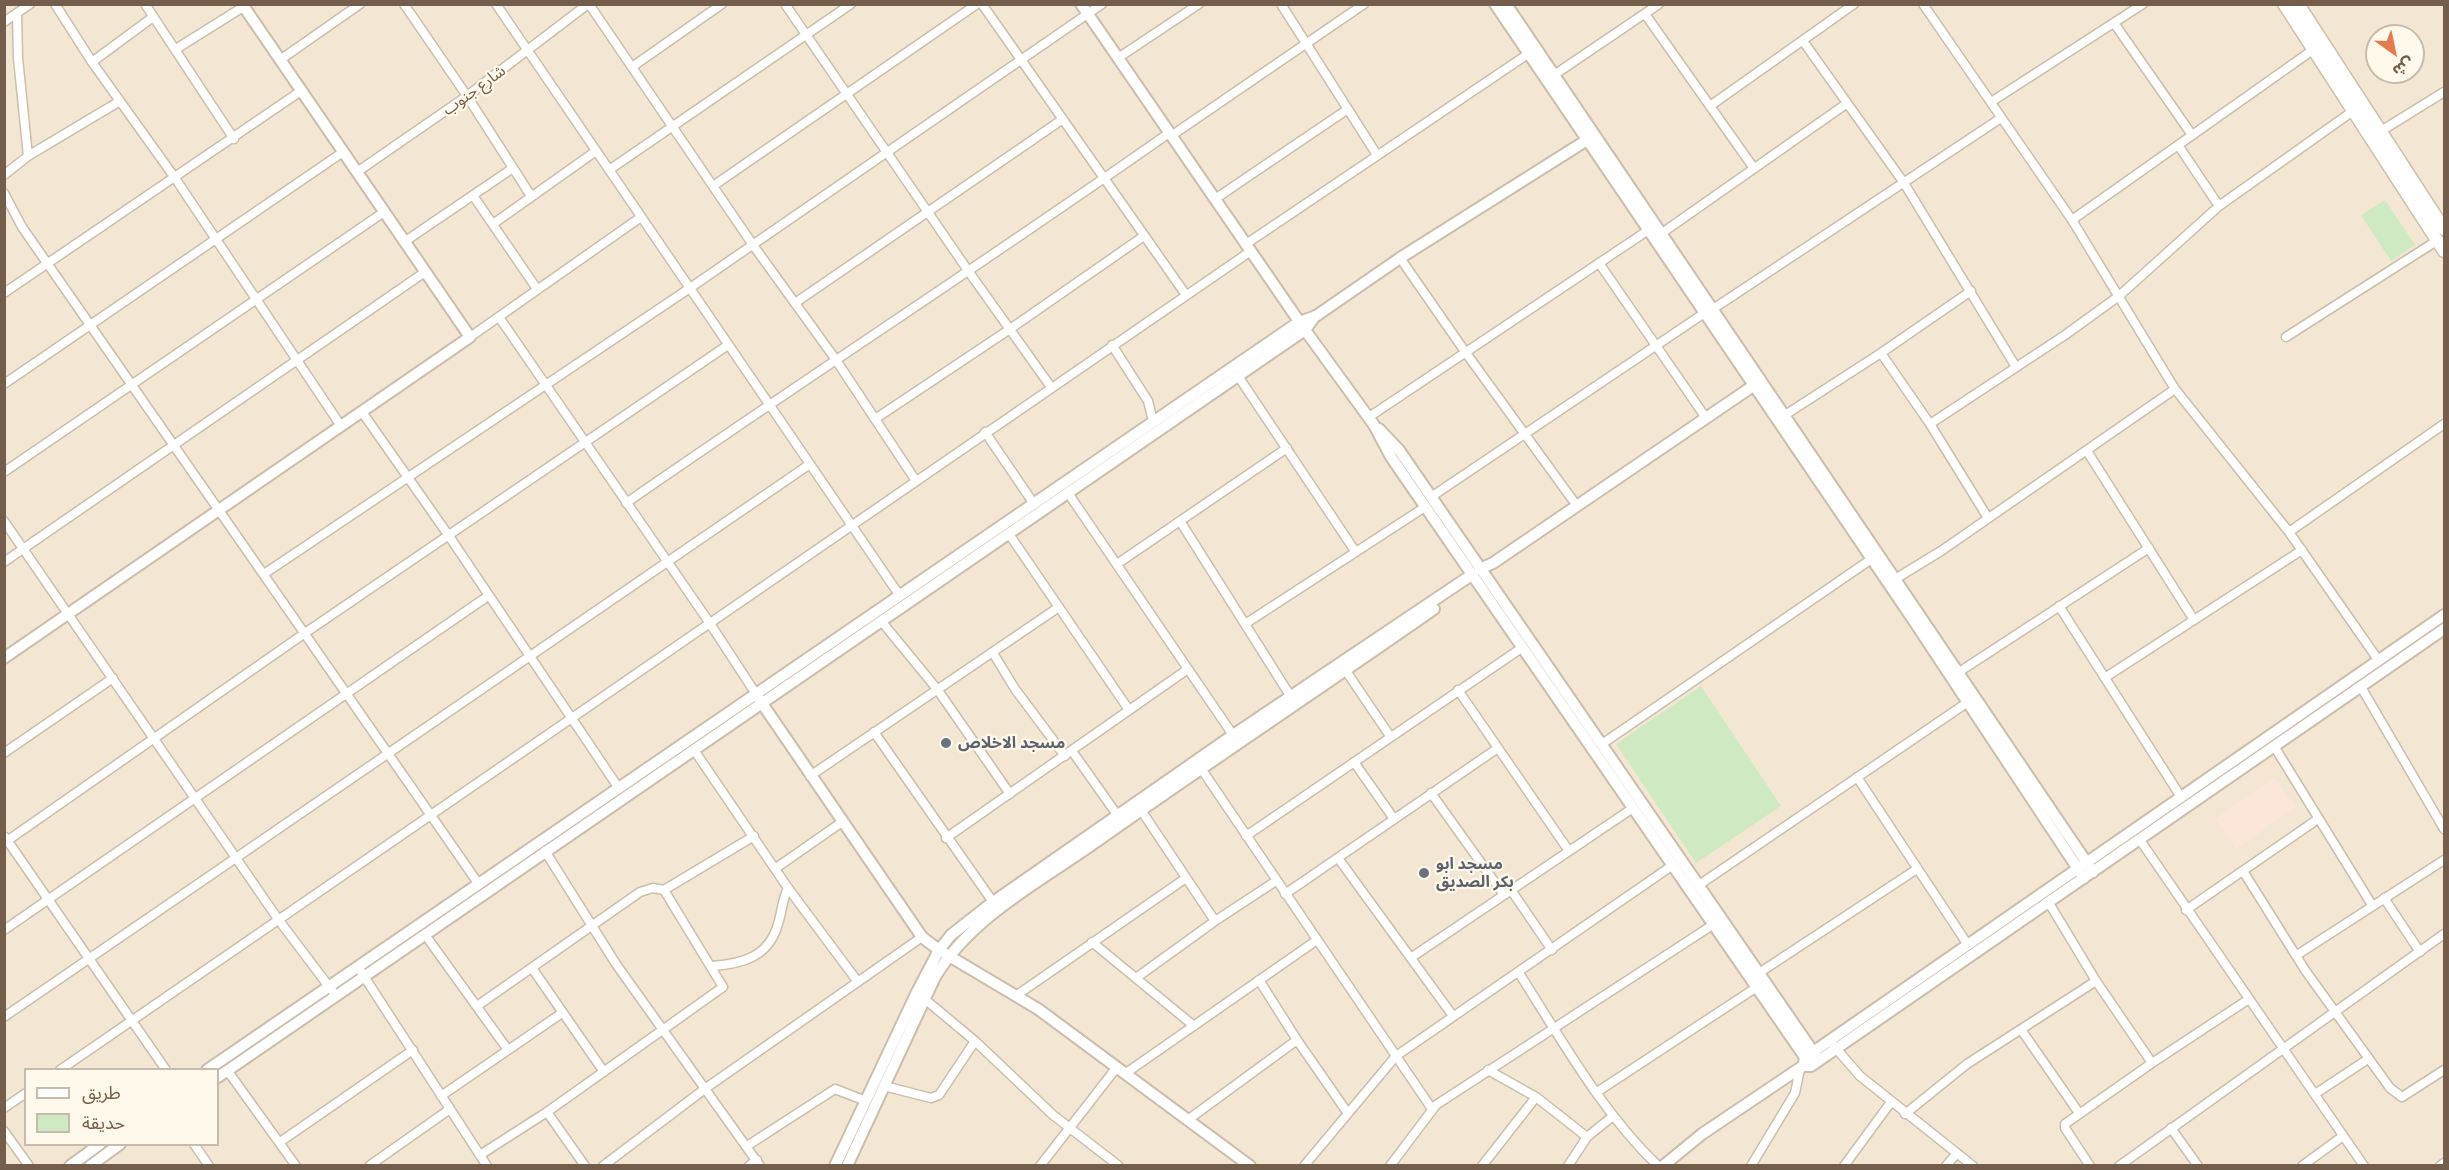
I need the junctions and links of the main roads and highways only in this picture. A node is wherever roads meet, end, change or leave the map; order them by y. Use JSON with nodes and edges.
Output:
{"nodes":[{"id":1,"x":2284,"y":4,"type":"edge"},
{"id":2,"x":2298,"y":4,"type":"edge"},
{"id":3,"x":2318,"y":46,"type":"junction"},
{"id":4,"x":2443,"y":244,"type":"edge"}],
"edges":[{"from":1,"to":3,"type":"main road"},
{"from":2,"to":3,"type":"main road"},
{"from":3,"to":4,"type":"main road"},
{"from":3,"to":4,"type":"main road"}]}
